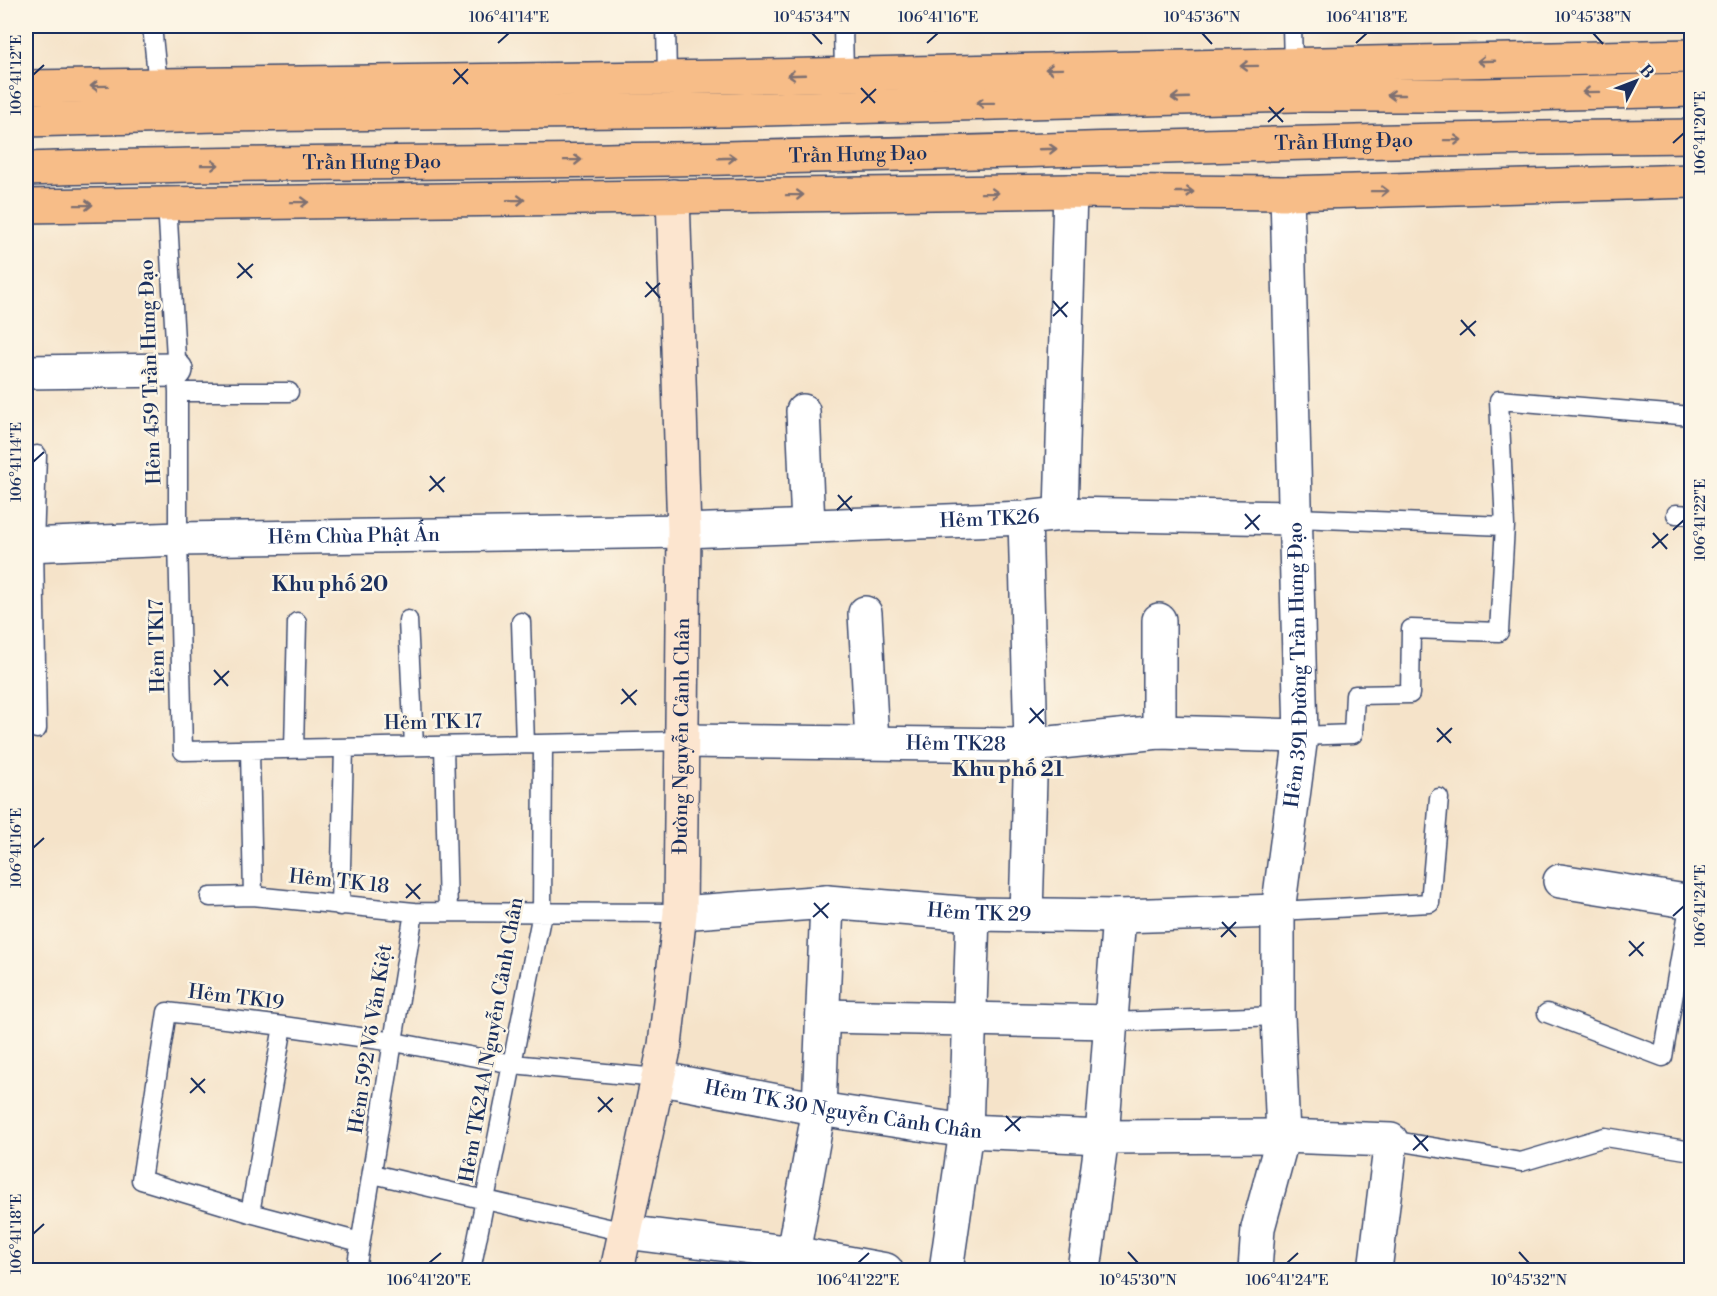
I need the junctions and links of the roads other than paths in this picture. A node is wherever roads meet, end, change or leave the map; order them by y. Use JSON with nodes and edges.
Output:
{"nodes":[{"id":1,"x":666,"y":26,"type":"edge"},
{"id":2,"x":843,"y":26,"type":"edge"},
{"id":3,"x":1292,"y":26,"type":"edge"},
{"id":4,"x":154,"y":28,"type":"edge"},
{"id":5,"x":1659,"y":56,"type":"junction"},
{"id":6,"x":1692,"y":56,"type":"edge"},
{"id":7,"x":1522,"y":60,"type":"junction"},
{"id":8,"x":1019,"y":70,"type":"junction"},
{"id":9,"x":844,"y":74,"type":"junction"},
{"id":10,"x":667,"y":77,"type":"junction"},
{"id":11,"x":1354,"y":79,"type":"junction"},
{"id":12,"x":1294,"y":80,"type":"junction"},
{"id":13,"x":1218,"y":81,"type":"junction"},
{"id":14,"x":26,"y":87,"type":"edge"},
{"id":15,"x":1676,"y":90,"type":"edge"},
{"id":16,"x":1523,"y":94,"type":"junction"},
{"id":17,"x":407,"y":98,"type":"junction"},
{"id":18,"x":159,"y":101,"type":"junction"},
{"id":19,"x":1021,"y":102,"type":"junction"},
{"id":20,"x":846,"y":106,"type":"junction"},
{"id":21,"x":666,"y":111,"type":"junction"},
{"id":22,"x":26,"y":120,"type":"edge"},
{"id":23,"x":1676,"y":136,"type":"edge"},
{"id":24,"x":1525,"y":138,"type":"junction"},
{"id":25,"x":1286,"y":143,"type":"junction"},
{"id":26,"x":1219,"y":145,"type":"junction"},
{"id":27,"x":669,"y":159,"type":"junction"},
{"id":28,"x":464,"y":162,"type":"junction"},
{"id":29,"x":262,"y":164,"type":"junction"},
{"id":30,"x":164,"y":166,"type":"junction"},
{"id":31,"x":26,"y":169,"type":"edge"},
{"id":32,"x":1677,"y":182,"type":"edge"},
{"id":33,"x":1527,"y":187,"type":"junction"},
{"id":34,"x":1070,"y":191,"type":"junction"},
{"id":35,"x":1220,"y":192,"type":"junction"},
{"id":36,"x":1287,"y":193,"type":"junction"},
{"id":37,"x":673,"y":196,"type":"junction"},
{"id":38,"x":467,"y":200,"type":"junction"},
{"id":39,"x":264,"y":202,"type":"junction"},
{"id":40,"x":167,"y":203,"type":"junction"},
{"id":41,"x":26,"y":206,"type":"edge"},
{"id":42,"x":26,"y":372,"type":"edge"},
{"id":43,"x":177,"y":381,"type":"junction"},
{"id":44,"x":289,"y":392,"type":"dead end"},
{"id":45,"x":803,"y":411,"type":"dead end"},
{"id":46,"x":1692,"y":416,"type":"edge"},
{"id":47,"x":36,"y":456,"type":"dead end"},
{"id":48,"x":1061,"y":514,"type":"junction"},
{"id":49,"x":1025,"y":518,"type":"junction"},
{"id":50,"x":1296,"y":518,"type":"junction"},
{"id":51,"x":808,"y":525,"type":"junction"},
{"id":52,"x":1505,"y":526,"type":"junction"},
{"id":53,"x":684,"y":531,"type":"junction"},
{"id":54,"x":178,"y":539,"type":"junction"},
{"id":55,"x":30,"y":545,"type":"edge"},
{"id":56,"x":865,"y":613,"type":"dead end"},
{"id":57,"x":408,"y":620,"type":"dead end"},
{"id":58,"x":1159,"y":620,"type":"dead end"},
{"id":59,"x":297,"y":622,"type":"dead end"},
{"id":60,"x":520,"y":622,"type":"dead end"},
{"id":61,"x":37,"y":729,"type":"dead end"},
{"id":62,"x":1159,"y":732,"type":"junction"},
{"id":63,"x":1301,"y":736,"type":"junction"},
{"id":64,"x":683,"y":741,"type":"junction"},
{"id":65,"x":872,"y":742,"type":"junction"},
{"id":66,"x":534,"y":744,"type":"junction"},
{"id":67,"x":1031,"y":745,"type":"junction"},
{"id":68,"x":414,"y":746,"type":"junction"},
{"id":69,"x":444,"y":746,"type":"junction"},
{"id":70,"x":344,"y":748,"type":"junction"},
{"id":71,"x":294,"y":749,"type":"junction"},
{"id":72,"x":250,"y":750,"type":"junction"},
{"id":73,"x":183,"y":751,"type":"joint"},
{"id":74,"x":1439,"y":798,"type":"dead end"},
{"id":75,"x":1560,"y":881,"type":"dead end"},
{"id":76,"x":253,"y":896,"type":"junction"},
{"id":77,"x":210,"y":897,"type":"dead end"},
{"id":78,"x":1691,"y":898,"type":"edge"},
{"id":79,"x":826,"y":902,"type":"junction"},
{"id":80,"x":340,"y":906,"type":"junction"},
{"id":81,"x":1278,"y":911,"type":"junction"},
{"id":82,"x":414,"y":912,"type":"junction"},
{"id":83,"x":448,"y":912,"type":"junction"},
{"id":84,"x":542,"y":913,"type":"junction"},
{"id":85,"x":680,"y":913,"type":"junction"},
{"id":86,"x":973,"y":914,"type":"junction"},
{"id":87,"x":1026,"y":914,"type":"junction"},
{"id":88,"x":1119,"y":916,"type":"junction"},
{"id":89,"x":1547,"y":1013,"type":"dead end"},
{"id":90,"x":822,"y":1016,"type":"junction"},
{"id":91,"x":1278,"y":1016,"type":"junction"},
{"id":92,"x":970,"y":1019,"type":"junction"},
{"id":93,"x":1111,"y":1022,"type":"junction"},
{"id":94,"x":283,"y":1026,"type":"junction"},
{"id":95,"x":394,"y":1042,"type":"junction"},
{"id":96,"x":513,"y":1064,"type":"junction"},
{"id":97,"x":657,"y":1078,"type":"junction"},
{"id":98,"x":819,"y":1109,"type":"junction"},
{"id":99,"x":966,"y":1131,"type":"junction"},
{"id":100,"x":1283,"y":1136,"type":"junction"},
{"id":101,"x":1102,"y":1137,"type":"junction"},
{"id":102,"x":1391,"y":1140,"type":"junction"},
{"id":103,"x":1692,"y":1151,"type":"edge"},
{"id":104,"x":373,"y":1174,"type":"junction"},
{"id":105,"x":486,"y":1200,"type":"junction"},
{"id":106,"x":250,"y":1213,"type":"junction"},
{"id":107,"x":625,"y":1232,"type":"junction"},
{"id":108,"x":360,"y":1242,"type":"junction"},
{"id":109,"x":792,"y":1262,"type":"edge"},
{"id":110,"x":356,"y":1270,"type":"edge"},
{"id":111,"x":471,"y":1270,"type":"edge"},
{"id":112,"x":617,"y":1270,"type":"edge"},
{"id":113,"x":886,"y":1270,"type":"edge"},
{"id":114,"x":946,"y":1270,"type":"edge"},
{"id":115,"x":1084,"y":1270,"type":"edge"},
{"id":116,"x":1255,"y":1270,"type":"edge"},
{"id":117,"x":1375,"y":1270,"type":"edge"}],
"edges":[{"from":1,"to":10,"type":"lane"},
{"from":2,"to":9,"type":"lane"},
{"from":3,"to":12,"type":"lane"},
{"from":4,"to":18,"type":"lane"},
{"from":5,"to":6,"type":"main road"},
{"from":5,"to":7,"type":"main road"},
{"from":5,"to":15,"type":"main road"},
{"from":7,"to":11,"type":"main road","one_way":true},
{"from":7,"to":16,"type":"main road"},
{"from":8,"to":9,"type":"main road"},
{"from":13,"to":8,"type":"main road","one_way":true},
{"from":8,"to":19,"type":"main road"},
{"from":9,"to":10,"type":"main road","one_way":true},
{"from":9,"to":20,"type":"main road"},
{"from":10,"to":17,"type":"main road"},
{"from":10,"to":21,"type":"main road"},
{"from":11,"to":12,"type":"main road"},
{"from":16,"to":11,"type":"main road","one_way":true},
{"from":12,"to":13,"type":"main road","one_way":true},
{"from":13,"to":19,"type":"main road","one_way":true},
{"from":18,"to":14,"type":"main road","one_way":true},
{"from":15,"to":16,"type":"main road","one_way":true},
{"from":16,"to":24,"type":"main road"},
{"from":17,"to":18,"type":"main road"},
{"from":17,"to":21,"type":"main road"},
{"from":18,"to":22,"type":"main road"},
{"from":18,"to":30,"type":"main road"},
{"from":19,"to":20,"type":"main road","one_way":true},
{"from":20,"to":21,"type":"main road"},
{"from":21,"to":27,"type":"main road"},
{"from":23,"to":24,"type":"main road","name":"Trần Hưng Đạo"},
{"from":23,"to":32,"type":"main road"},
{"from":25,"to":24,"type":"main road","name":"Trần Hưng Đạo","one_way":true},
{"from":24,"to":33,"type":"main road"},
{"from":25,"to":26,"type":"main road","name":"Trần Hưng Đạo"},
{"from":25,"to":36,"type":"main road"},
{"from":27,"to":26,"type":"main road","name":"Trần Hưng Đạo","one_way":true},
{"from":26,"to":35,"type":"main road"},
{"from":28,"to":27,"type":"main road","name":"Trần Hưng Đạo","one_way":true},
{"from":27,"to":37,"type":"main road"},
{"from":28,"to":29,"type":"main road","name":"Trần Hưng Đạo"},
{"from":28,"to":38,"type":"main road"},
{"from":30,"to":29,"type":"main road","name":"Trần Hưng Đạo","one_way":true},
{"from":29,"to":39,"type":"main road"},
{"from":30,"to":31,"type":"main road","name":"Trần Hưng Đạo"},
{"from":30,"to":40,"type":"main road"},
{"from":32,"to":33,"type":"main road","name":"Trần Hưng Đạo"},
{"from":36,"to":33,"type":"main road","name":"Trần Hưng Đạo","one_way":true},
{"from":34,"to":35,"type":"main road","name":"Trần Hưng Đạo","one_way":true},
{"from":37,"to":34,"type":"main road","name":"Trần Hưng Đạo","one_way":true},
{"from":34,"to":48,"type":"street"},
{"from":35,"to":36,"type":"main road","name":"Trần Hưng Đạo"},
{"from":36,"to":50,"type":"street","name":"Hẻm 391 Đường Trần Hưng Ðạo"},
{"from":38,"to":37,"type":"main road","name":"Trần Hưng Đạo","one_way":true},
{"from":37,"to":53,"type":"street","name":"Đường Nguyễn Cảnh Chân"},
{"from":39,"to":38,"type":"main road","name":"Trần Hưng Đạo","one_way":true},
{"from":39,"to":40,"type":"main road","name":"Trần Hưng Đạo"},
{"from":41,"to":40,"type":"main road","name":"Trần Hưng Đạo","one_way":true},
{"from":40,"to":43,"type":"lane","name":"Hẻm 459 Trần Hưng Đạo"},
{"from":42,"to":43,"type":"street"},
{"from":43,"to":44,"type":"lane"},
{"from":43,"to":54,"type":"lane","name":"Hẻm 459 Trần Hưng Đạo"},
{"from":45,"to":51,"type":"street"},
{"from":46,"to":52,"type":"lane"},
{"from":47,"to":55,"type":"lane"},
{"from":48,"to":49,"type":"street","name":"Hẻm TK26"},
{"from":48,"to":50,"type":"street","name":"Hẻm TK26"},
{"from":49,"to":51,"type":"street","name":"Hẻm TK26"},
{"from":49,"to":67,"type":"street"},
{"from":50,"to":52,"type":"lane"},
{"from":50,"to":63,"type":"street","name":"Hẻm 391 Đường Trần Hưng Ðạo"},
{"from":51,"to":53,"type":"street","name":"Hẻm TK26"},
{"from":52,"to":63,"type":"lane"},
{"from":53,"to":54,"type":"street","name":"Hẻm Chùa Phật Ấn"},
{"from":53,"to":64,"type":"street","name":"Đường Nguyễn Cảnh Chân"},
{"from":54,"to":55,"type":"street","name":"Hẻm Chùa Phật Ấn"},
{"from":54,"to":73,"type":"lane","name":"Hẻm TK17"},
{"from":55,"to":61,"type":"lane"},
{"from":56,"to":65,"type":"street"},
{"from":57,"to":68,"type":"lane"},
{"from":58,"to":62,"type":"street"},
{"from":59,"to":71,"type":"lane"},
{"from":60,"to":66,"type":"lane","name":"Hẻm TK24A Nguyễn Cảnh Chân"},
{"from":62,"to":63,"type":"street","name":"Hẻm TK28"},
{"from":62,"to":67,"type":"street","name":"Hẻm TK28"},
{"from":63,"to":81,"type":"street","name":"Hẻm 391 Đường Trần Hưng Ðạo"},
{"from":64,"to":65,"type":"street","name":"Hẻm TK28"},
{"from":64,"to":66,"type":"lane","name":"Hẻm TK 17"},
{"from":64,"to":85,"type":"street","name":"Đường Nguyễn Cảnh Chân"},
{"from":65,"to":67,"type":"street","name":"Hẻm TK28"},
{"from":66,"to":69,"type":"lane","name":"Hẻm TK 17"},
{"from":66,"to":84,"type":"lane","name":"Hẻm TK24A Nguyễn Cảnh Chân"},
{"from":67,"to":87,"type":"street"},
{"from":68,"to":69,"type":"lane","name":"Hẻm TK 17"},
{"from":68,"to":70,"type":"lane","name":"Hẻm TK 17"},
{"from":69,"to":83,"type":"lane"},
{"from":70,"to":71,"type":"lane","name":"Hẻm TK 17"},
{"from":70,"to":80,"type":"lane"},
{"from":71,"to":72,"type":"lane","name":"Hẻm TK 17"},
{"from":72,"to":73,"type":"lane","name":"Hẻm TK 17"},
{"from":72,"to":76,"type":"lane"},
{"from":74,"to":81,"type":"lane"},
{"from":75,"to":78,"type":"street"},
{"from":76,"to":77,"type":"lane","name":"Hẻm TK 18"},
{"from":76,"to":80,"type":"lane","name":"Hẻm TK 18"},
{"from":78,"to":89,"type":"lane"},
{"from":79,"to":85,"type":"street","name":"Hẻm TK 29"},
{"from":79,"to":86,"type":"street","name":"Hẻm TK 29"},
{"from":79,"to":90,"type":"street"},
{"from":80,"to":82,"type":"lane","name":"Hẻm TK 18"},
{"from":81,"to":88,"type":"street","name":"Hẻm TK 29"},
{"from":81,"to":91,"type":"street","name":"Hẻm 391 Đường Trần Hưng Ðạo"},
{"from":82,"to":83,"type":"lane","name":"Hẻm TK 18"},
{"from":82,"to":95,"type":"lane","name":"Hẻm 592 Võ Văn Kiệt"},
{"from":83,"to":84,"type":"lane","name":"Hẻm TK 18"},
{"from":84,"to":85,"type":"lane","name":"Hẻm TK 18"},
{"from":84,"to":96,"type":"lane","name":"Hẻm TK24A Nguyễn Cảnh Chân"},
{"from":85,"to":97,"type":"street","name":"Đường Nguyễn Cảnh Chân"},
{"from":86,"to":87,"type":"street","name":"Hẻm TK 29"},
{"from":86,"to":92,"type":"street"},
{"from":87,"to":88,"type":"street","name":"Hẻm TK 29"},
{"from":88,"to":93,"type":"street"},
{"from":90,"to":92,"type":"street"},
{"from":90,"to":98,"type":"street"},
{"from":91,"to":93,"type":"lane"},
{"from":91,"to":100,"type":"street","name":"Hẻm 391 Đường Trần Hưng Ðạo"},
{"from":92,"to":93,"type":"street"},
{"from":92,"to":99,"type":"street"},
{"from":93,"to":101,"type":"street"},
{"from":94,"to":95,"type":"lane","name":"Hẻm TK19"},
{"from":94,"to":106,"type":"lane"},
{"from":94,"to":106,"type":"lane","name":"Hẻm TK19"},
{"from":95,"to":96,"type":"lane","name":"Hẻm TK19"},
{"from":95,"to":104,"type":"lane","name":"Hẻm 592 Võ Văn Kiệt"},
{"from":96,"to":97,"type":"lane","name":"Hẻm TK19"},
{"from":96,"to":105,"type":"lane","name":"Hẻm TK24A Nguyễn Cảnh Chân"},
{"from":97,"to":98,"type":"street","name":"Hẻm TK 30 Nguyễn Cảnh Chân"},
{"from":97,"to":107,"type":"street","name":"Đường Nguyễn Cảnh Chân"},
{"from":98,"to":99,"type":"street","name":"Hẻm TK 30 Nguyễn Cảnh Chân"},
{"from":98,"to":109,"type":"street"},
{"from":99,"to":101,"type":"street","name":"Hẻm TK 30 Nguyễn Cảnh Chân"},
{"from":99,"to":114,"type":"street"},
{"from":100,"to":101,"type":"street","name":"Hẻm TK 30 Nguyễn Cảnh Chân"},
{"from":100,"to":102,"type":"street","name":"Hẻm TK 30 Nguyễn Cảnh Chân"},
{"from":100,"to":116,"type":"street","name":"Hẻm 391 Đường Trần Hưng Ðạo"},
{"from":101,"to":115,"type":"street"},
{"from":102,"to":103,"type":"lane"},
{"from":102,"to":117,"type":"street"},
{"from":104,"to":105,"type":"lane"},
{"from":104,"to":108,"type":"lane","name":"Hẻm 592 Võ Văn Kiệt"},
{"from":105,"to":107,"type":"lane"},
{"from":105,"to":111,"type":"lane","name":"Hẻm TK24A Nguyễn Cảnh Chân"},
{"from":106,"to":108,"type":"lane","name":"Hẻm TK19"},
{"from":107,"to":109,"type":"street"},
{"from":107,"to":112,"type":"street","name":"Đường Nguyễn Cảnh Chân"},
{"from":108,"to":110,"type":"lane","name":"Hẻm 592 Võ Văn Kiệt"},
{"from":109,"to":113,"type":"street"}]}
